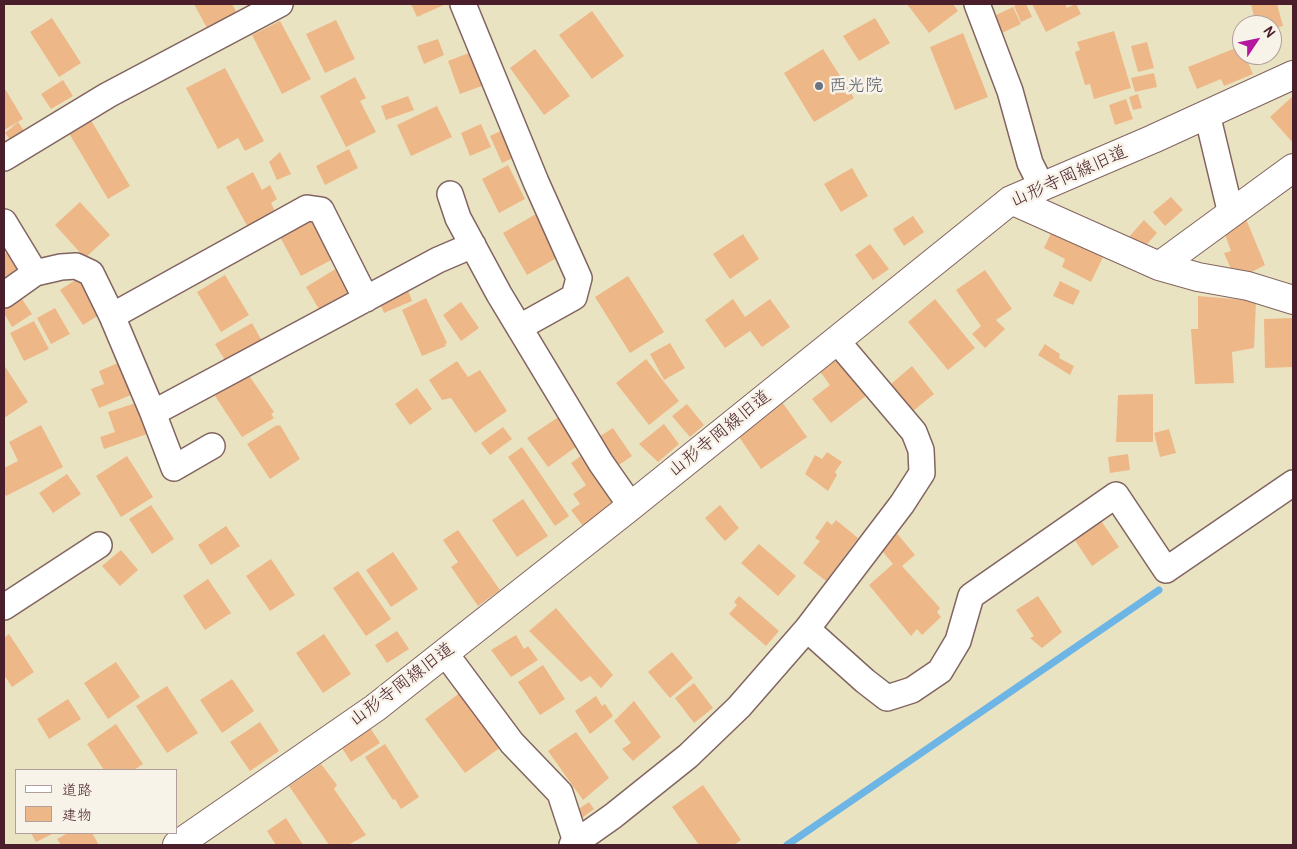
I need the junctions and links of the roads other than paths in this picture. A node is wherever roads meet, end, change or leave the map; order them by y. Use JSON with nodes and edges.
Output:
{"nodes":[{"id":1,"x":280,"y":4,"type":"edge"},
{"id":2,"x":463,"y":4,"type":"edge"},
{"id":3,"x":977,"y":4,"type":"edge"},
{"id":4,"x":1293,"y":75,"type":"edge"},
{"id":5,"x":1207,"y":114,"type":"junction"},
{"id":6,"x":4,"y":158,"type":"edge"},
{"id":7,"x":1293,"y":168,"type":"edge"},
{"id":8,"x":1042,"y":187,"type":"junction"},
{"id":9,"x":450,"y":194,"type":"dead end"},
{"id":10,"x":1012,"y":200,"type":"junction"},
{"id":11,"x":1231,"y":214,"type":"junction"},
{"id":12,"x":4,"y":222,"type":"edge"},
{"id":13,"x":473,"y":245,"type":"junction"},
{"id":14,"x":1159,"y":266,"type":"junction"},
{"id":15,"x":35,"y":272,"type":"junction"},
{"id":16,"x":4,"y":295,"type":"edge"},
{"id":17,"x":366,"y":299,"type":"junction"},
{"id":18,"x":1293,"y":300,"type":"edge"},
{"id":19,"x":112,"y":316,"type":"junction"},
{"id":20,"x":520,"y":327,"type":"junction"},
{"id":21,"x":837,"y":341,"type":"junction"},
{"id":22,"x":153,"y":413,"type":"junction"},
{"id":23,"x":212,"y":446,"type":"dead end"},
{"id":24,"x":1293,"y":483,"type":"edge"},
{"id":25,"x":631,"y":506,"type":"junction"},
{"id":26,"x":100,"y":545,"type":"dead end"},
{"id":27,"x":4,"y":608,"type":"edge"},
{"id":28,"x":807,"y":629,"type":"junction"},
{"id":29,"x":445,"y":653,"type":"junction"},
{"id":30,"x":574,"y":844,"type":"edge"},
{"id":31,"x":176,"y":845,"type":"edge"}],
"edges":[{"from":1,"to":6,"type":"street"},
{"from":2,"to":20,"type":"street"},
{"from":3,"to":8,"type":"street"},
{"from":4,"to":5,"type":"street","name":"山形寺岡線旧道"},
{"from":5,"to":8,"type":"street","name":"山形寺岡線旧道"},
{"from":5,"to":11,"type":"street"},
{"from":7,"to":11,"type":"street"},
{"from":8,"to":10,"type":"street","name":"山形寺岡線旧道"},
{"from":9,"to":13,"type":"street"},
{"from":10,"to":14,"type":"street"},
{"from":10,"to":21,"type":"street","name":"山形寺岡線旧道"},
{"from":11,"to":14,"type":"street"},
{"from":12,"to":15,"type":"street"},
{"from":13,"to":17,"type":"street"},
{"from":13,"to":20,"type":"street"},
{"from":14,"to":18,"type":"street"},
{"from":15,"to":16,"type":"street"},
{"from":15,"to":19,"type":"street"},
{"from":17,"to":19,"type":"street"},
{"from":17,"to":22,"type":"street"},
{"from":19,"to":22,"type":"street"},
{"from":20,"to":25,"type":"street"},
{"from":21,"to":25,"type":"street","name":"山形寺岡線旧道"},
{"from":21,"to":28,"type":"street"},
{"from":22,"to":23,"type":"street"},
{"from":24,"to":28,"type":"street"},
{"from":25,"to":29,"type":"street","name":"山形寺岡線旧道"},
{"from":26,"to":27,"type":"street"},
{"from":28,"to":30,"type":"street"},
{"from":29,"to":30,"type":"street"},
{"from":29,"to":31,"type":"street","name":"山形寺岡線旧道"}]}
